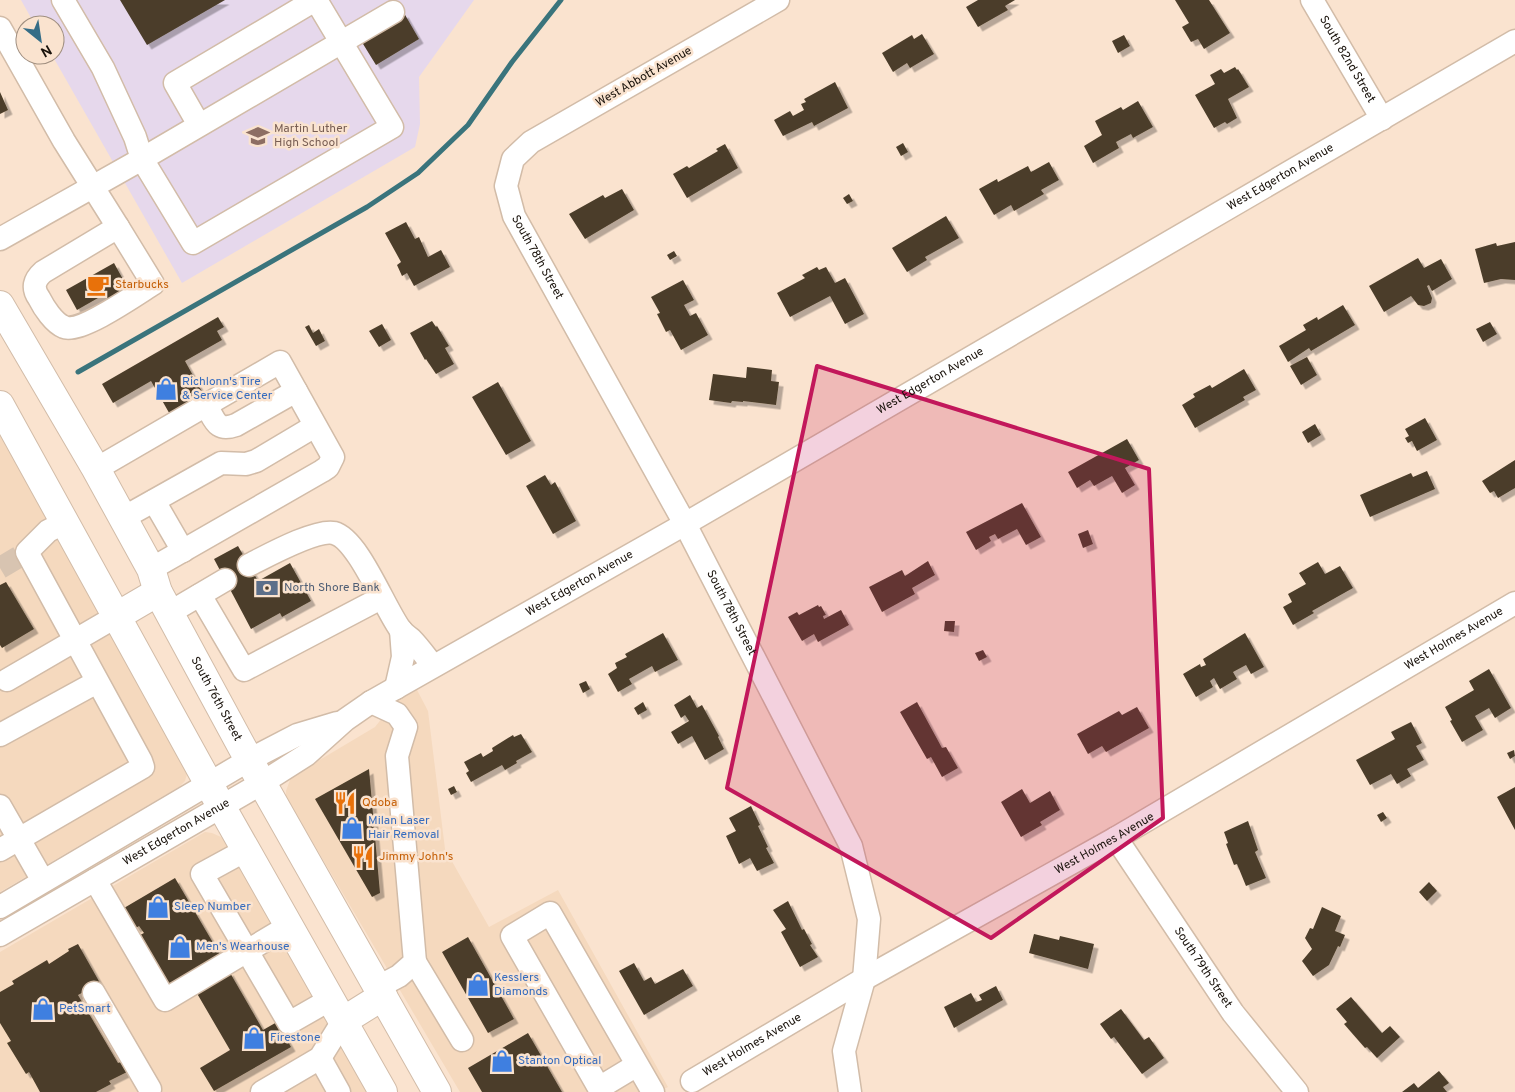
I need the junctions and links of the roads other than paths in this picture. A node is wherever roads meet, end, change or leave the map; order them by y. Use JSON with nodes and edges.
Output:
{"nodes":[{"id":1,"x":63,"y":0,"type":"edge"},
{"id":2,"x":316,"y":0,"type":"edge"},
{"id":3,"x":778,"y":0,"type":"edge"},
{"id":4,"x":1312,"y":0,"type":"edge"},
{"id":5,"x":393,"y":12,"type":"dead end"},
{"id":6,"x":0,"y":28,"type":"edge"},
{"id":7,"x":1515,"y":41,"type":"edge"},
{"id":8,"x":340,"y":42,"type":"junction"},
{"id":9,"x":1382,"y":119,"type":"junction"},
{"id":10,"x":199,"y":125,"type":"junction"},
{"id":11,"x":142,"y":159,"type":"junction"},
{"id":12,"x":514,"y":159,"type":"joint"},
{"id":13,"x":94,"y":186,"type":"junction"},
{"id":14,"x":118,"y":228,"type":"junction"},
{"id":15,"x":0,"y":239,"type":"edge"},
{"id":16,"x":0,"y":305,"type":"edge"},
{"id":17,"x":296,"y":392,"type":"junction"},
{"id":18,"x":0,"y":405,"type":"edge"},
{"id":19,"x":206,"y":405,"type":"junction"},
{"id":20,"x":315,"y":426,"type":"junction"},
{"id":21,"x":96,"y":469,"type":"junction"},
{"id":22,"x":154,"y":501,"type":"junction"},
{"id":23,"x":123,"y":518,"type":"junction"},
{"id":24,"x":65,"y":522,"type":"junction"},
{"id":25,"x":685,"y":524,"type":"junction"},
{"id":26,"x":183,"y":551,"type":"junction"},
{"id":27,"x":249,"y":565,"type":"dead end"},
{"id":28,"x":225,"y":580,"type":"dead end"},
{"id":29,"x":159,"y":591,"type":"junction"},
{"id":30,"x":200,"y":595,"type":"junction"},
{"id":31,"x":381,"y":598,"type":"junction"},
{"id":32,"x":1512,"y":611,"type":"edge"},
{"id":33,"x":117,"y":616,"type":"junction"},
{"id":34,"x":401,"y":630,"type":"junction"},
{"id":35,"x":76,"y":639,"type":"junction"},
{"id":36,"x":433,"y":666,"type":"junction"},
{"id":37,"x":6,"y":680,"type":"dead end"},
{"id":38,"x":97,"y":682,"type":"junction"},
{"id":39,"x":396,"y":688,"type":"junction"},
{"id":40,"x":371,"y":702,"type":"junction"},
{"id":41,"x":0,"y":735,"type":"edge"},
{"id":42,"x":255,"y":771,"type":"junction"},
{"id":43,"x":215,"y":794,"type":"junction"},
{"id":44,"x":0,"y":806,"type":"edge"},
{"id":45,"x":1116,"y":838,"type":"junction"},
{"id":46,"x":10,"y":844,"type":"edge"},
{"id":47,"x":246,"y":850,"type":"junction"},
{"id":48,"x":95,"y":880,"type":"junction"},
{"id":49,"x":43,"y":881,"type":"junction"},
{"id":50,"x":0,"y":907,"type":"edge"},
{"id":51,"x":289,"y":926,"type":"junction"},
{"id":52,"x":0,"y":935,"type":"edge"},
{"id":53,"x":247,"y":951,"type":"junction"},
{"id":54,"x":415,"y":962,"type":"junction"},
{"id":55,"x":864,"y":980,"type":"junction"},
{"id":56,"x":380,"y":992,"type":"junction"},
{"id":57,"x":94,"y":993,"type":"dead end"},
{"id":58,"x":337,"y":1010,"type":"junction"},
{"id":59,"x":462,"y":1040,"type":"dead end"},
{"id":60,"x":320,"y":1058,"type":"junction"},
{"id":61,"x":638,"y":1065,"type":"junction"},
{"id":62,"x":692,"y":1081,"type":"dead end"},
{"id":63,"x":149,"y":1091,"type":"edge"},
{"id":64,"x":262,"y":1092,"type":"edge"},
{"id":65,"x":340,"y":1092,"type":"edge"},
{"id":66,"x":384,"y":1092,"type":"edge"},
{"id":67,"x":437,"y":1092,"type":"edge"},
{"id":68,"x":653,"y":1092,"type":"edge"},
{"id":69,"x":850,"y":1092,"type":"edge"},
{"id":70,"x":1297,"y":1092,"type":"edge"}],
"edges":[{"from":1,"to":11,"type":"street"},
{"from":2,"to":8,"type":"street"},
{"from":2,"to":10,"type":"street"},
{"from":3,"to":12,"type":"street","name":"West Abbott Avenue"},
{"from":4,"to":9,"type":"street","name":"South 82nd Street"},
{"from":5,"to":8,"type":"street"},
{"from":6,"to":13,"type":"street"},
{"from":7,"to":9,"type":"street","name":"West Edgerton Avenue"},
{"from":8,"to":10,"type":"street"},
{"from":8,"to":11,"type":"street"},
{"from":9,"to":25,"type":"street","name":"West Edgerton Avenue"},
{"from":10,"to":11,"type":"street"},
{"from":11,"to":13,"type":"street"},
{"from":12,"to":25,"type":"street","name":"South 78th Street"},
{"from":13,"to":14,"type":"street"},
{"from":13,"to":15,"type":"street"},
{"from":14,"to":14,"type":"street"},
{"from":16,"to":21,"type":"main road","name":"South 76th Street"},
{"from":17,"to":19,"type":"street"},
{"from":17,"to":19,"type":"street"},
{"from":17,"to":20,"type":"street"},
{"from":18,"to":24,"type":"main road"},
{"from":19,"to":21,"type":"street"},
{"from":20,"to":22,"type":"street"},
{"from":20,"to":26,"type":"street"},
{"from":21,"to":23,"type":"main road","name":"South 76th Street"},
{"from":22,"to":23,"type":"street"},
{"from":22,"to":26,"type":"street"},
{"from":23,"to":29,"type":"main road","name":"South 76th Street"},
{"from":24,"to":33,"type":"main road"},
{"from":24,"to":35,"type":"street"},
{"from":25,"to":36,"type":"street","name":"West Edgerton Avenue"},
{"from":25,"to":55,"type":"street","name":"South 78th Street"},
{"from":26,"to":29,"type":"street"},
{"from":27,"to":31,"type":"street"},
{"from":28,"to":30,"type":"street"},
{"from":29,"to":30,"type":"street"},
{"from":29,"to":33,"type":"main road"},
{"from":29,"to":42,"type":"main road","name":"South 76th Street"},
{"from":30,"to":31,"type":"street"},
{"from":31,"to":34,"type":"street"},
{"from":32,"to":45,"type":"street","name":"West Holmes Avenue"},
{"from":33,"to":35,"type":"street"},
{"from":33,"to":43,"type":"main road"},
{"from":34,"to":36,"type":"street"},
{"from":34,"to":39,"type":"street"},
{"from":35,"to":37,"type":"street"},
{"from":35,"to":38,"type":"street"},
{"from":36,"to":39,"type":"street","name":"West Edgerton Avenue"},
{"from":38,"to":41,"type":"street"},
{"from":38,"to":46,"type":"street"},
{"from":39,"to":40,"type":"street","name":"West Edgerton Avenue"},
{"from":40,"to":42,"type":"street","name":"West Edgerton Avenue"},
{"from":40,"to":54,"type":"street"},
{"from":42,"to":43,"type":"street","name":"West Edgerton Avenue"},
{"from":42,"to":56,"type":"main road","name":"South 76th Street"},
{"from":43,"to":47,"type":"main road"},
{"from":43,"to":48,"type":"street","name":"West Edgerton Avenue"},
{"from":43,"to":49,"type":"street","name":"West Edgerton Avenue"},
{"from":44,"to":46,"type":"street"},
{"from":45,"to":55,"type":"street","name":"West Holmes Avenue"},
{"from":45,"to":70,"type":"street","name":"South 79th Street"},
{"from":46,"to":49,"type":"street"},
{"from":47,"to":51,"type":"main road"},
{"from":47,"to":53,"type":"street"},
{"from":48,"to":52,"type":"street","name":"West Edgerton Avenue"},
{"from":48,"to":53,"type":"street"},
{"from":49,"to":50,"type":"street","name":"West Edgerton Avenue"},
{"from":51,"to":53,"type":"street"},
{"from":51,"to":58,"type":"main road"},
{"from":53,"to":58,"type":"street"},
{"from":54,"to":56,"type":"street"},
{"from":54,"to":59,"type":"street"},
{"from":55,"to":62,"type":"street","name":"West Holmes Avenue"},
{"from":55,"to":69,"type":"street","name":"South 78th Street"},
{"from":56,"to":58,"type":"main road"},
{"from":56,"to":67,"type":"main road","name":"South 76th Street"},
{"from":57,"to":63,"type":"street"},
{"from":58,"to":60,"type":"street"},
{"from":58,"to":66,"type":"main road"},
{"from":60,"to":64,"type":"street"},
{"from":60,"to":65,"type":"street"},
{"from":61,"to":61,"type":"street"},
{"from":61,"to":68,"type":"street"}]}
